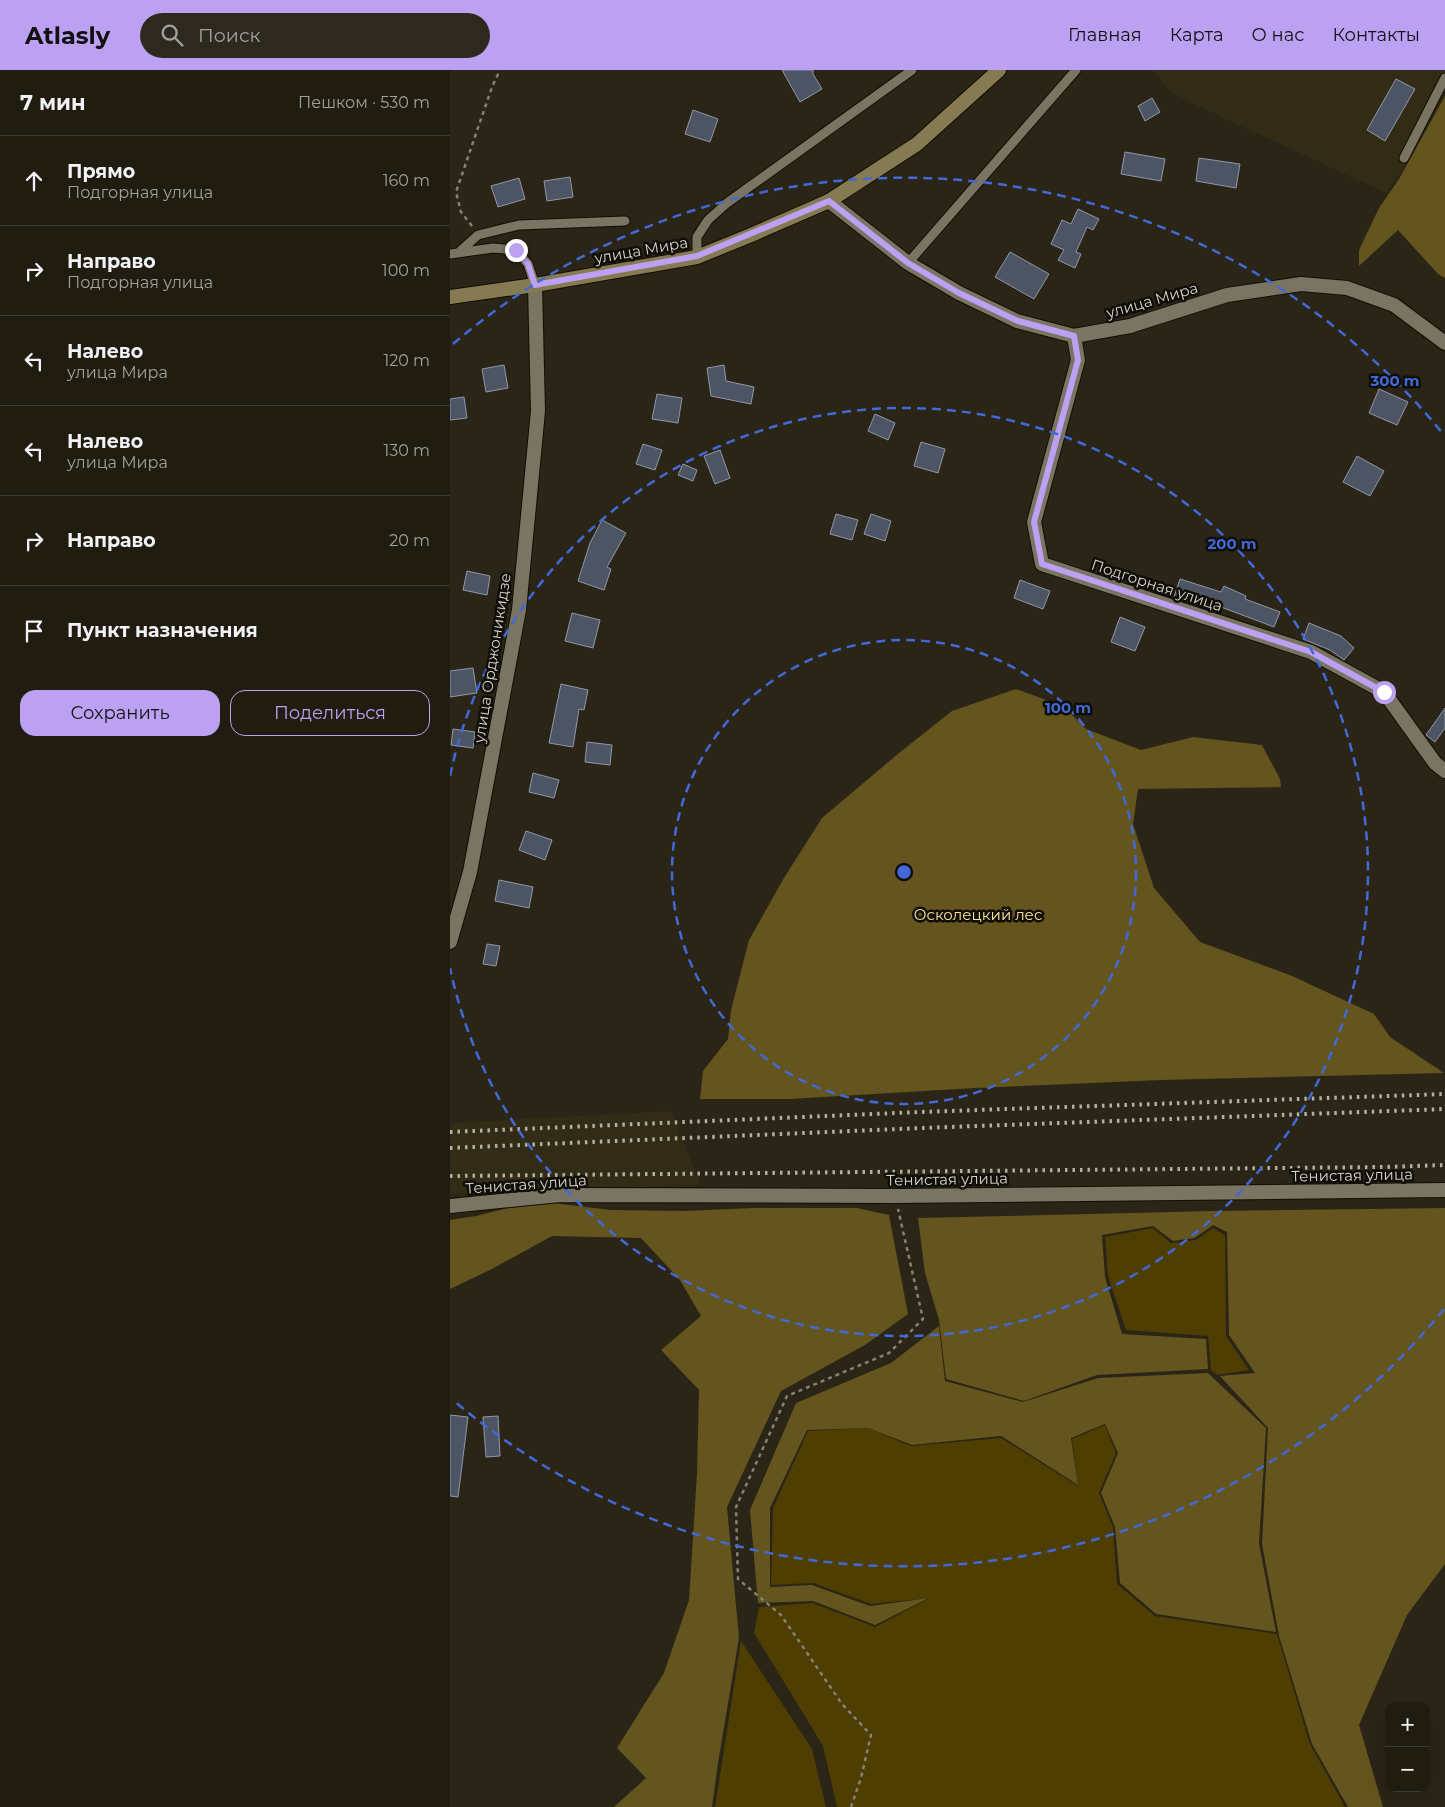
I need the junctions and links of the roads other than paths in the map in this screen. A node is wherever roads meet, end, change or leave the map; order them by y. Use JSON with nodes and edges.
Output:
{"nodes":[{"id":1,"x":912,"y":70,"type":"edge"},
{"id":2,"x":999,"y":70,"type":"edge"},
{"id":3,"x":1076,"y":70,"type":"edge"},
{"id":4,"x":1445,"y":78,"type":"edge"},
{"id":5,"x":1404,"y":158,"type":"dead end"},
{"id":6,"x":829,"y":201,"type":"junction"},
{"id":7,"x":625,"y":221,"type":"dead end"},
{"id":8,"x":454,"y":254,"type":"edge"},
{"id":9,"x":697,"y":256,"type":"junction"},
{"id":10,"x":908,"y":263,"type":"junction"},
{"id":11,"x":535,"y":285,"type":"junction"},
{"id":12,"x":450,"y":297,"type":"edge"},
{"id":13,"x":1074,"y":336,"type":"junction"},
{"id":14,"x":1445,"y":343,"type":"edge"},
{"id":15,"x":1445,"y":771,"type":"edge"},
{"id":16,"x":450,"y":942,"type":"edge"},
{"id":17,"x":1445,"y":1190,"type":"edge"},
{"id":18,"x":450,"y":1206,"type":"edge"}],
"edges":[{"from":1,"to":9,"type":"lane"},
{"from":2,"to":6,"type":"main road","name":"улица Мира"},
{"from":3,"to":10,"type":"lane"},
{"from":4,"to":5,"type":"lane"},
{"from":6,"to":9,"type":"main road","name":"улица Мира"},
{"from":6,"to":10,"type":"street","name":"улица Мира"},
{"from":7,"to":8,"type":"lane"},
{"from":8,"to":11,"type":"lane"},
{"from":9,"to":11,"type":"main road","name":"улица Мира"},
{"from":10,"to":13,"type":"street","name":"улица Мира"},
{"from":11,"to":12,"type":"main road","name":"улица Мира"},
{"from":11,"to":16,"type":"street","name":"улица Орджоникидзе"},
{"from":13,"to":14,"type":"street","name":"улица Мира"},
{"from":13,"to":15,"type":"street","name":"Подгорная улица"},
{"from":17,"to":18,"type":"street","name":"Тенистая улица"}]}
